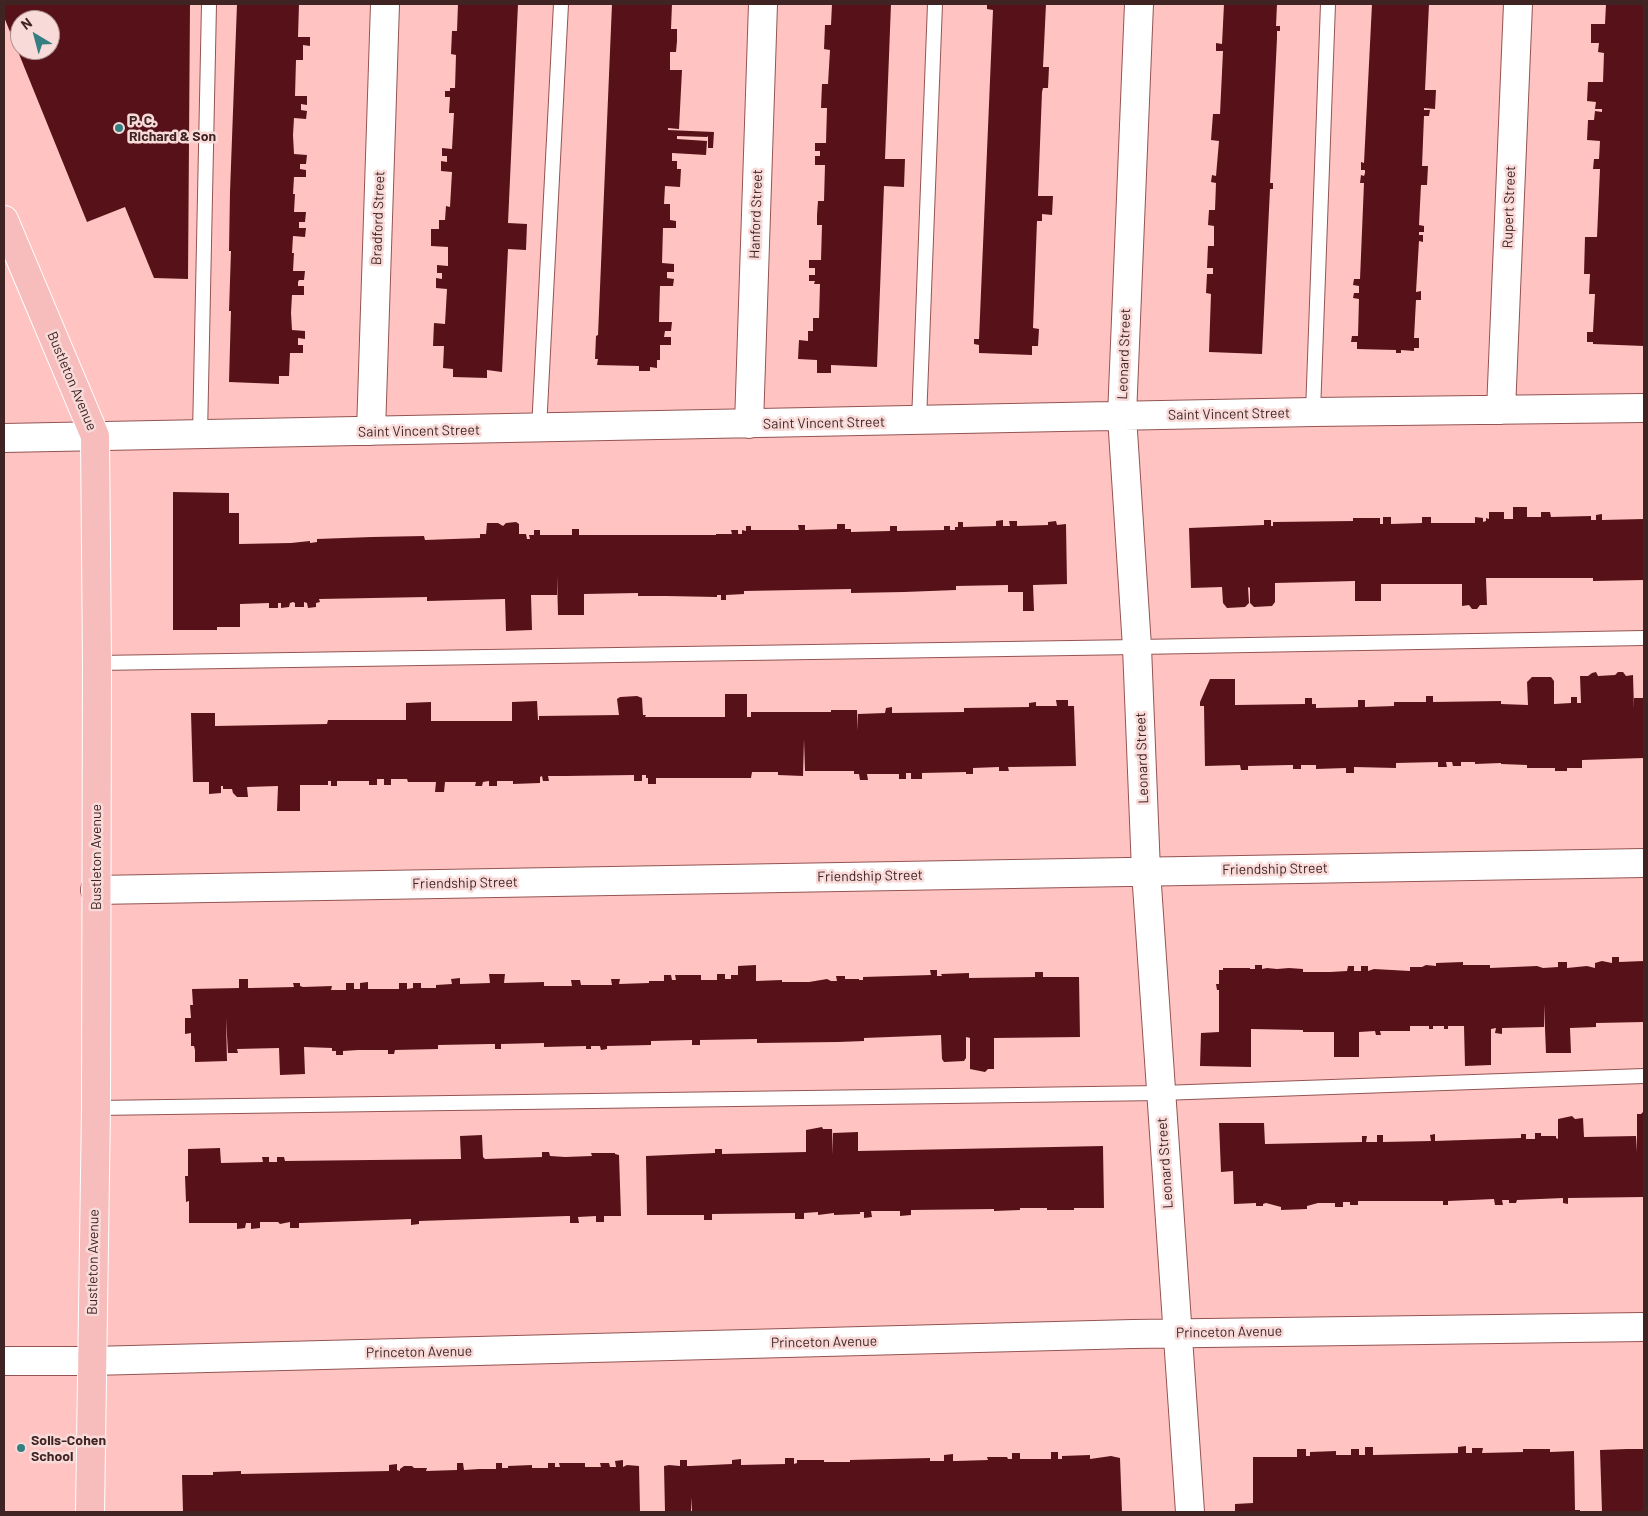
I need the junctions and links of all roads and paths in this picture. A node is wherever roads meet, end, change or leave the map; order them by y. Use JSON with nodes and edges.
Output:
{"nodes":[{"id":1,"x":209,"y":4,"type":"edge"},
{"id":2,"x":385,"y":4,"type":"edge"},
{"id":3,"x":561,"y":4,"type":"edge"},
{"id":4,"x":763,"y":4,"type":"edge"},
{"id":5,"x":935,"y":4,"type":"edge"},
{"id":6,"x":1139,"y":4,"type":"edge"},
{"id":7,"x":1328,"y":4,"type":"edge"},
{"id":8,"x":1518,"y":4,"type":"edge"},
{"id":9,"x":4,"y":220,"type":"edge"},
{"id":10,"x":1644,"y":408,"type":"edge"},
{"id":11,"x":1501,"y":410,"type":"junction"},
{"id":12,"x":1313,"y":412,"type":"junction"},
{"id":13,"x":1122,"y":416,"type":"junction"},
{"id":14,"x":919,"y":421,"type":"junction"},
{"id":15,"x":749,"y":424,"type":"junction"},
{"id":16,"x":538,"y":429,"type":"junction"},
{"id":17,"x":371,"y":432,"type":"junction"},
{"id":18,"x":200,"y":435,"type":"junction"},
{"id":19,"x":95,"y":436,"type":"junction"},
{"id":20,"x":4,"y":438,"type":"edge"},
{"id":21,"x":1644,"y":638,"type":"edge"},
{"id":22,"x":1138,"y":647,"type":"junction"},
{"id":23,"x":97,"y":663,"type":"junction"},
{"id":24,"x":1644,"y":863,"type":"edge"},
{"id":25,"x":1146,"y":871,"type":"junction"},
{"id":26,"x":95,"y":890,"type":"junction"},
{"id":27,"x":1644,"y":1076,"type":"edge"},
{"id":28,"x":1161,"y":1093,"type":"junction"},
{"id":29,"x":96,"y":1108,"type":"junction"},
{"id":30,"x":1644,"y":1327,"type":"edge"},
{"id":31,"x":1177,"y":1333,"type":"junction"},
{"id":32,"x":92,"y":1360,"type":"junction"},
{"id":33,"x":4,"y":1361,"type":"edge"},
{"id":34,"x":90,"y":1512,"type":"edge"},
{"id":35,"x":1190,"y":1512,"type":"edge"}],
"edges":[{"from":1,"to":18,"type":"lane"},
{"from":2,"to":17,"type":"street","name":"Bradford Street"},
{"from":3,"to":16,"type":"lane"},
{"from":4,"to":15,"type":"street","name":"Hanford Street"},
{"from":5,"to":14,"type":"lane"},
{"from":6,"to":13,"type":"street","name":"Leonard Street"},
{"from":7,"to":12,"type":"lane"},
{"from":8,"to":11,"type":"street","name":"Rupert Street"},
{"from":9,"to":19,"type":"main road","name":"Bustleton Avenue"},
{"from":10,"to":11,"type":"street","name":"Saint Vincent Street"},
{"from":11,"to":12,"type":"street","name":"Saint Vincent Street"},
{"from":12,"to":13,"type":"street","name":"Saint Vincent Street"},
{"from":13,"to":14,"type":"street","name":"Saint Vincent Street"},
{"from":13,"to":22,"type":"street","name":"Leonard Street"},
{"from":14,"to":15,"type":"street","name":"Saint Vincent Street"},
{"from":15,"to":16,"type":"street","name":"Saint Vincent Street"},
{"from":16,"to":17,"type":"street","name":"Saint Vincent Street"},
{"from":17,"to":18,"type":"street","name":"Saint Vincent Street"},
{"from":18,"to":19,"type":"street","name":"Saint Vincent Street"},
{"from":19,"to":20,"type":"street","name":"Saint Vincent Street"},
{"from":19,"to":23,"type":"main road","name":"Bustleton Avenue"},
{"from":21,"to":22,"type":"lane"},
{"from":22,"to":23,"type":"lane"},
{"from":22,"to":25,"type":"street","name":"Leonard Street"},
{"from":23,"to":26,"type":"main road","name":"Bustleton Avenue"},
{"from":24,"to":25,"type":"street","name":"Friendship Street"},
{"from":25,"to":26,"type":"street","name":"Friendship Street"},
{"from":25,"to":28,"type":"street","name":"Leonard Street"},
{"from":26,"to":29,"type":"main road","name":"Bustleton Avenue"},
{"from":27,"to":28,"type":"lane"},
{"from":28,"to":29,"type":"lane"},
{"from":28,"to":31,"type":"street","name":"Leonard Street"},
{"from":29,"to":32,"type":"main road","name":"Bustleton Avenue"},
{"from":30,"to":31,"type":"street","name":"Princeton Avenue"},
{"from":31,"to":32,"type":"street","name":"Princeton Avenue"},
{"from":31,"to":35,"type":"street","name":"Leonard Street"},
{"from":32,"to":33,"type":"street","name":"Princeton Avenue"},
{"from":32,"to":34,"type":"main road","name":"Bustleton Avenue"}]}
